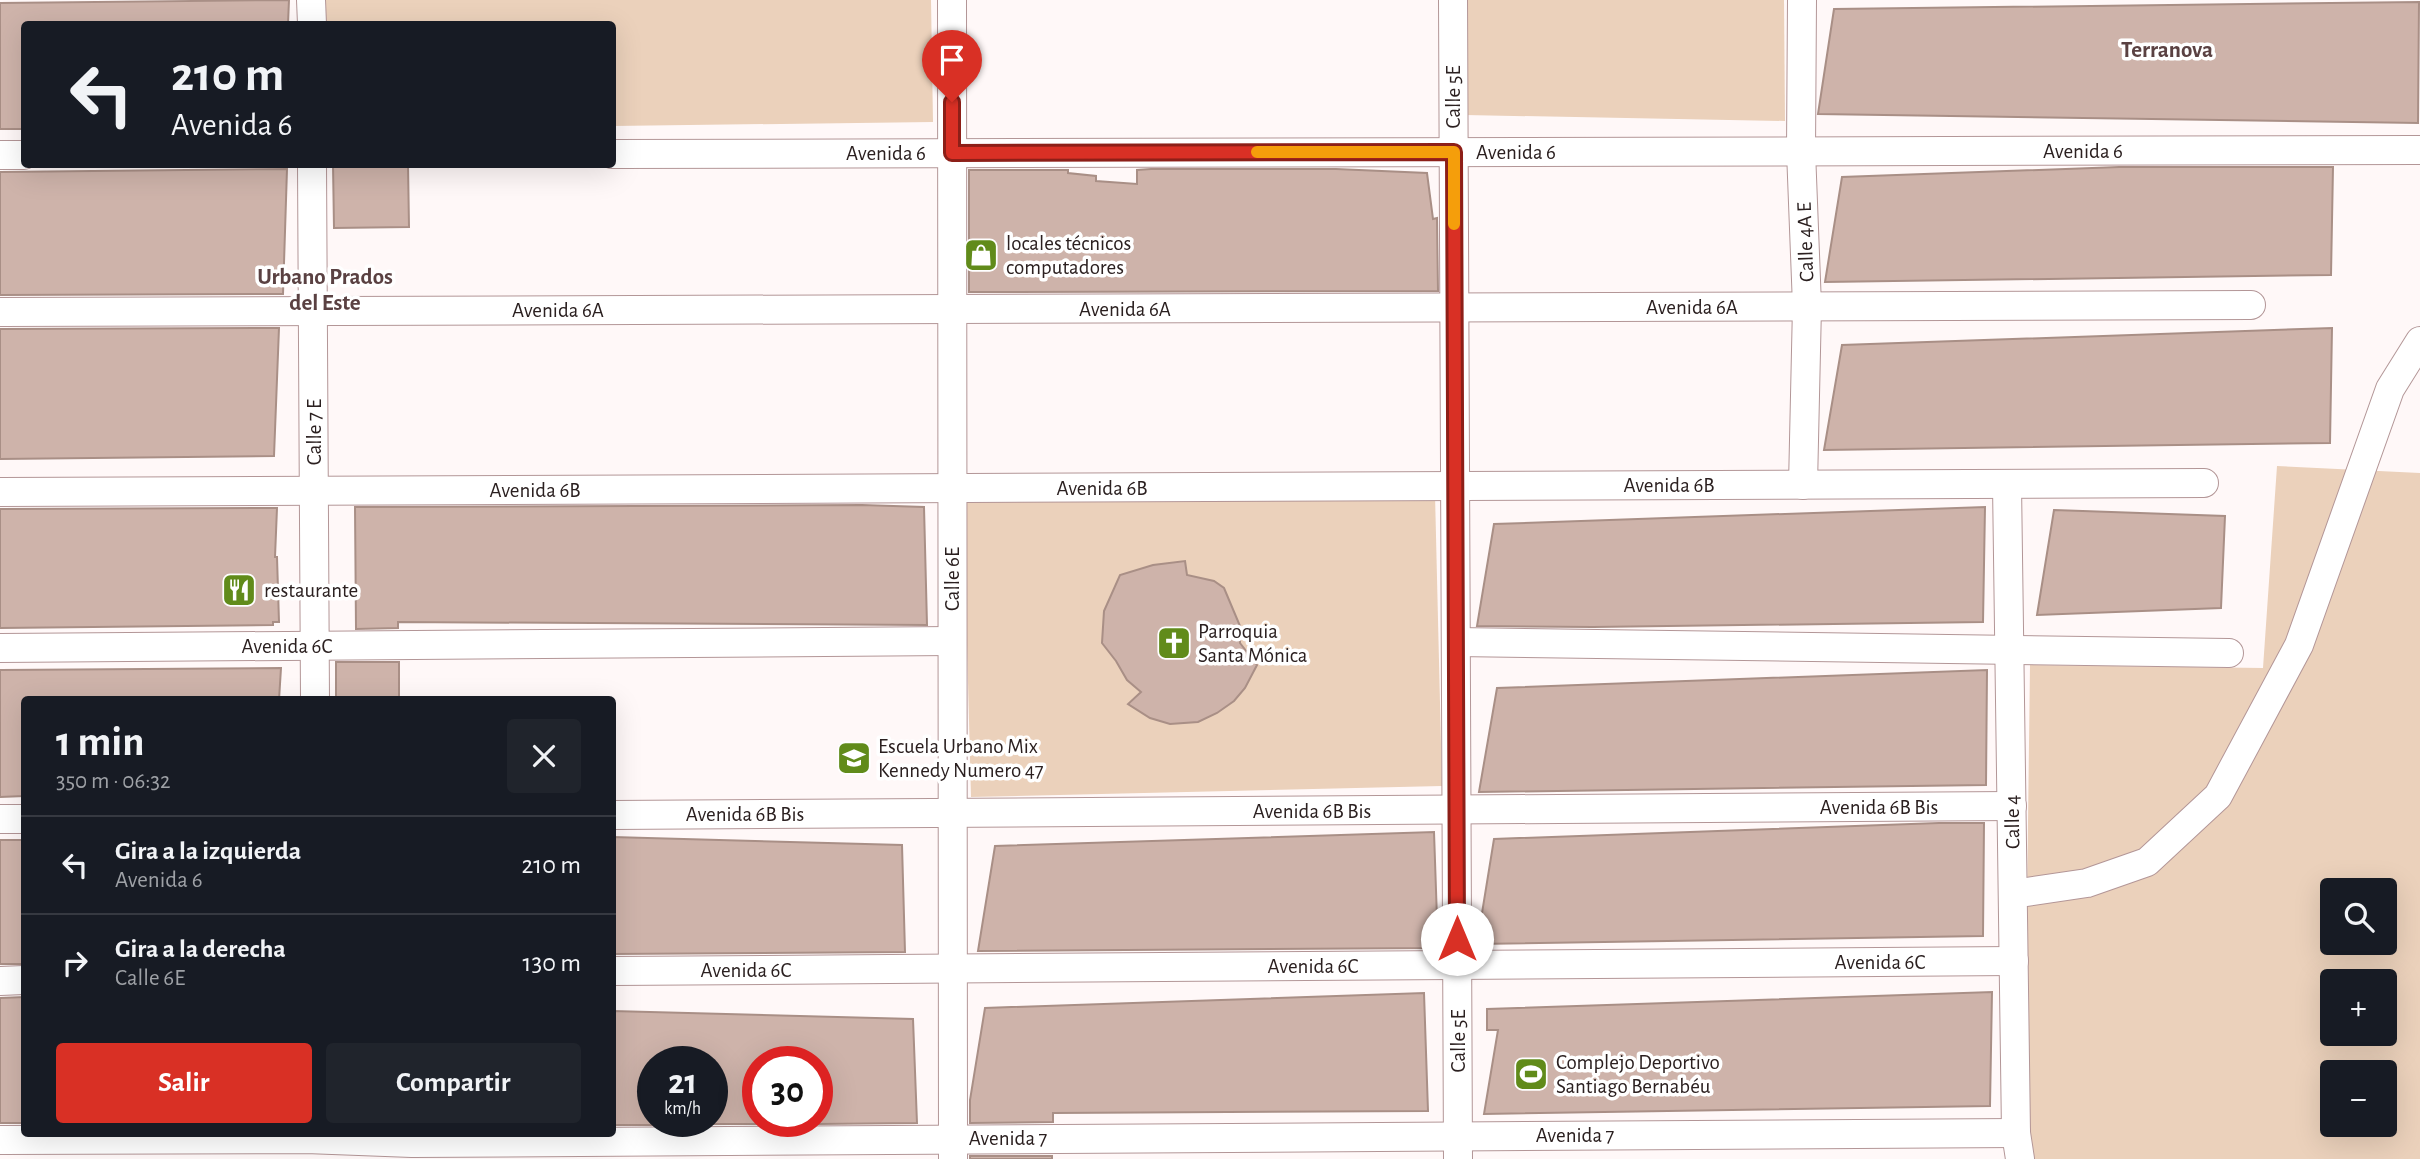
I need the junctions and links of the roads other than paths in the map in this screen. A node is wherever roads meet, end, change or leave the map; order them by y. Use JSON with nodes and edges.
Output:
{"nodes":[{"id":1,"x":312,"y":0,"type":"edge"},
{"id":2,"x":952,"y":0,"type":"edge"},
{"id":3,"x":1453,"y":0,"type":"edge"},
{"id":4,"x":1802,"y":0,"type":"edge"},
{"id":5,"x":312,"y":21,"type":"edge"},
{"id":6,"x":2420,"y":150,"type":"edge"},
{"id":7,"x":1801,"y":151,"type":"junction"},
{"id":8,"x":1454,"y":152,"type":"junction"},
{"id":9,"x":952,"y":153,"type":"junction"},
{"id":10,"x":616,"y":154,"type":"edge"},
{"id":11,"x":0,"y":155,"type":"edge"},
{"id":12,"x":21,"y":155,"type":"edge"},
{"id":13,"x":312,"y":168,"type":"edge"},
{"id":14,"x":2251,"y":305,"type":"dead end"},
{"id":15,"x":1807,"y":306,"type":"junction"},
{"id":16,"x":1454,"y":307,"type":"junction"},
{"id":17,"x":952,"y":309,"type":"junction"},
{"id":18,"x":313,"y":311,"type":"junction"},
{"id":19,"x":0,"y":312,"type":"edge"},
{"id":20,"x":2420,"y":341,"type":"edge"},
{"id":21,"x":2204,"y":483,"type":"dead end"},
{"id":22,"x":1803,"y":485,"type":"junction"},
{"id":23,"x":2007,"y":485,"type":"junction"},
{"id":24,"x":1455,"y":486,"type":"junction"},
{"id":25,"x":952,"y":488,"type":"junction"},
{"id":26,"x":314,"y":491,"type":"junction"},
{"id":27,"x":0,"y":492,"type":"edge"},
{"id":28,"x":953,"y":641,"type":"junction"},
{"id":29,"x":1456,"y":642,"type":"junction"},
{"id":30,"x":315,"y":646,"type":"junction"},
{"id":31,"x":0,"y":648,"type":"edge"},
{"id":32,"x":2010,"y":650,"type":"junction"},
{"id":33,"x":2229,"y":653,"type":"dead end"},
{"id":34,"x":315,"y":696,"type":"edge"},
{"id":35,"x":2012,"y":806,"type":"junction"},
{"id":36,"x":1457,"y":810,"type":"junction"},
{"id":37,"x":953,"y":813,"type":"junction"},
{"id":38,"x":616,"y":815,"type":"edge"},
{"id":39,"x":0,"y":819,"type":"edge"},
{"id":40,"x":21,"y":819,"type":"edge"},
{"id":41,"x":2013,"y":894,"type":"junction"},
{"id":42,"x":2014,"y":961,"type":"junction"},
{"id":43,"x":1457,"y":965,"type":"junction"},
{"id":44,"x":953,"y":968,"type":"junction"},
{"id":45,"x":616,"y":971,"type":"edge"},
{"id":46,"x":0,"y":981,"type":"edge"},
{"id":47,"x":21,"y":981,"type":"edge"},
{"id":48,"x":0,"y":1140,"type":"edge"},
{"id":49,"x":263,"y":1144,"type":"edge"},
{"id":50,"x":306,"y":1144,"type":"edge"},
{"id":51,"x":2018,"y":1146,"type":"edge"},
{"id":52,"x":1458,"y":1147,"type":"edge"},
{"id":53,"x":953,"y":1149,"type":"edge"}],
"edges":[{"from":1,"to":5,"type":"street"},
{"from":2,"to":9,"type":"street","name":"Calle 6E"},
{"from":3,"to":8,"type":"street","name":"Calle 5E"},
{"from":4,"to":7,"type":"street","name":"Calle 4A E"},
{"from":6,"to":7,"type":"street","name":"Avenida 6"},
{"from":7,"to":8,"type":"street","name":"Avenida 6"},
{"from":7,"to":15,"type":"street","name":"Calle 4A E"},
{"from":8,"to":9,"type":"street","name":"Avenida 6"},
{"from":8,"to":16,"type":"street","name":"Calle 5E"},
{"from":9,"to":10,"type":"street","name":"Avenida 6"},
{"from":9,"to":17,"type":"street","name":"Calle 6E"},
{"from":11,"to":12,"type":"street"},
{"from":13,"to":18,"type":"street","name":"Calle 7 E"},
{"from":14,"to":15,"type":"street","name":"Avenida 6A"},
{"from":15,"to":16,"type":"street","name":"Avenida 6A"},
{"from":15,"to":22,"type":"street","name":"Calle 4A E"},
{"from":16,"to":17,"type":"street","name":"Avenida 6A"},
{"from":16,"to":24,"type":"street","name":"Calle 5E"},
{"from":17,"to":18,"type":"street","name":"Avenida 6A"},
{"from":17,"to":25,"type":"street","name":"Calle 6E"},
{"from":18,"to":19,"type":"street","name":"Avenida 6A"},
{"from":18,"to":26,"type":"street","name":"Calle 7 E"},
{"from":20,"to":41,"type":"street"},
{"from":21,"to":23,"type":"street","name":"Avenida 6B"},
{"from":22,"to":23,"type":"street","name":"Avenida 6B"},
{"from":22,"to":24,"type":"street","name":"Avenida 6B"},
{"from":23,"to":32,"type":"street","name":"Calle 4"},
{"from":24,"to":25,"type":"street","name":"Avenida 6B"},
{"from":24,"to":29,"type":"street","name":"Calle 5E"},
{"from":25,"to":26,"type":"street","name":"Avenida 6B"},
{"from":25,"to":28,"type":"street","name":"Calle 6E"},
{"from":26,"to":27,"type":"street","name":"Avenida 6B"},
{"from":26,"to":30,"type":"street","name":"Calle 7 E"},
{"from":28,"to":30,"type":"street","name":"Avenida 6C"},
{"from":28,"to":37,"type":"street","name":"Calle 6E"},
{"from":29,"to":32,"type":"street"},
{"from":29,"to":36,"type":"street","name":"Calle 5E"},
{"from":30,"to":31,"type":"street","name":"Avenida 6C"},
{"from":30,"to":34,"type":"street","name":"Calle 7 E"},
{"from":32,"to":33,"type":"street"},
{"from":32,"to":35,"type":"street","name":"Calle 4"},
{"from":35,"to":36,"type":"street","name":"Avenida 6B Bis"},
{"from":35,"to":41,"type":"street","name":"Calle 4"},
{"from":36,"to":37,"type":"street","name":"Avenida 6B Bis"},
{"from":36,"to":43,"type":"street","name":"Calle 5E"},
{"from":37,"to":38,"type":"street","name":"Avenida 6B Bis"},
{"from":37,"to":44,"type":"street","name":"Calle 6E"},
{"from":39,"to":40,"type":"street"},
{"from":41,"to":42,"type":"street","name":"Calle 4"},
{"from":42,"to":43,"type":"street","name":"Avenida 6C"},
{"from":42,"to":51,"type":"street","name":"Calle 4"},
{"from":43,"to":44,"type":"street","name":"Avenida 6C"},
{"from":43,"to":52,"type":"street","name":"Calle 5E"},
{"from":44,"to":45,"type":"street","name":"Avenida 6C"},
{"from":44,"to":53,"type":"street","name":"Calle 6E"},
{"from":46,"to":47,"type":"street"},
{"from":48,"to":49,"type":"street","name":"Avenida 7"},
{"from":49,"to":50,"type":"street","name":"Avenida 7"},
{"from":50,"to":53,"type":"street","name":"Avenida 7"},
{"from":51,"to":52,"type":"street","name":"Avenida 7"},
{"from":52,"to":53,"type":"street","name":"Avenida 7"}]}
